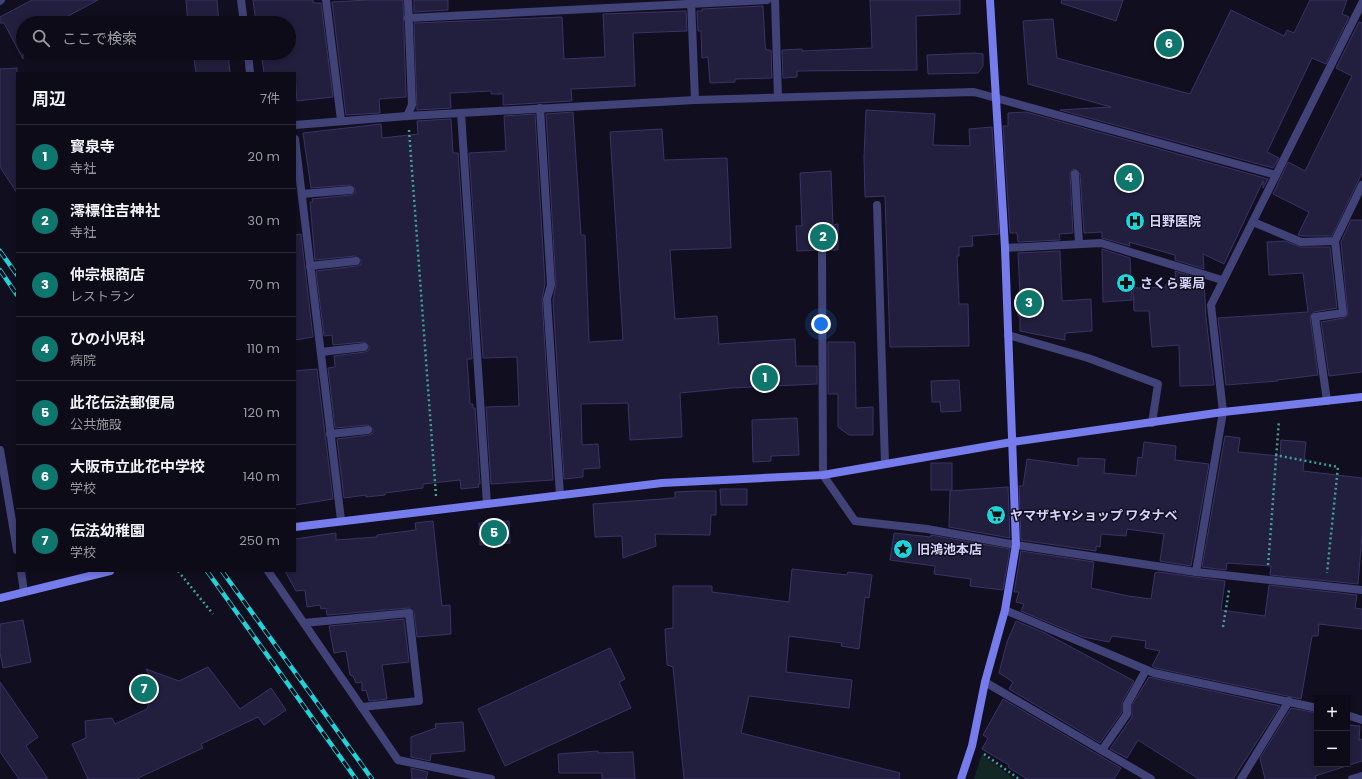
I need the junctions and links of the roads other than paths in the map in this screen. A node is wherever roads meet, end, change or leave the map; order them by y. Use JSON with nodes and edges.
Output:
{"nodes":[{"id":1,"x":241,"y":0,"type":"edge"},
{"id":2,"x":326,"y":0,"type":"edge"},
{"id":3,"x":408,"y":0,"type":"edge"},
{"id":4,"x":767,"y":0,"type":"edge"},
{"id":5,"x":775,"y":0,"type":"edge"},
{"id":6,"x":990,"y":0,"type":"edge"},
{"id":7,"x":691,"y":1,"type":"edge"},
{"id":8,"x":1362,"y":3,"type":"edge"},
{"id":9,"x":243,"y":16,"type":"edge"},
{"id":10,"x":1359,"y":16,"type":"edge"},
{"id":11,"x":408,"y":18,"type":"junction"},
{"id":12,"x":249,"y":60,"type":"edge"},
{"id":13,"x":250,"y":72,"type":"edge"},
{"id":14,"x":778,"y":97,"type":"junction"},
{"id":15,"x":997,"y":98,"type":"junction"},
{"id":16,"x":695,"y":100,"type":"junction"},
{"id":17,"x":540,"y":108,"type":"junction"},
{"id":18,"x":461,"y":113,"type":"junction"},
{"id":19,"x":407,"y":116,"type":"junction"},
{"id":20,"x":341,"y":120,"type":"junction"},
{"id":21,"x":296,"y":125,"type":"edge"},
{"id":22,"x":296,"y":147,"type":"edge"},
{"id":23,"x":1075,"y":174,"type":"dead end"},
{"id":24,"x":1276,"y":176,"type":"junction"},
{"id":25,"x":1362,"y":185,"type":"edge"},
{"id":26,"x":350,"y":190,"type":"dead end"},
{"id":27,"x":302,"y":194,"type":"junction"},
{"id":28,"x":877,"y":205,"type":"dead end"},
{"id":29,"x":1253,"y":222,"type":"junction"},
{"id":30,"x":1335,"y":241,"type":"junction"},
{"id":31,"x":1079,"y":244,"type":"junction"},
{"id":32,"x":1005,"y":248,"type":"junction"},
{"id":33,"x":822,"y":250,"type":"dead end"},
{"id":34,"x":356,"y":261,"type":"dead end"},
{"id":35,"x":310,"y":266,"type":"junction"},
{"id":36,"x":1222,"y":280,"type":"junction"},
{"id":37,"x":1008,"y":335,"type":"junction"},
{"id":38,"x":364,"y":347,"type":"dead end"},
{"id":39,"x":321,"y":352,"type":"junction"},
{"id":40,"x":1362,"y":397,"type":"edge"},
{"id":41,"x":1327,"y":401,"type":"junction"},
{"id":42,"x":1223,"y":412,"type":"junction"},
{"id":43,"x":1152,"y":423,"type":"junction"},
{"id":44,"x":368,"y":430,"type":"dead end"},
{"id":45,"x":330,"y":434,"type":"junction"},
{"id":46,"x":1012,"y":442,"type":"junction"},
{"id":47,"x":0,"y":450,"type":"edge"},
{"id":48,"x":885,"y":464,"type":"junction"},
{"id":49,"x":823,"y":475,"type":"junction"},
{"id":50,"x":560,"y":495,"type":"junction"},
{"id":51,"x":487,"y":504,"type":"junction"},
{"id":52,"x":341,"y":520,"type":"junction"},
{"id":53,"x":296,"y":527,"type":"edge"},
{"id":54,"x":16,"y":544,"type":"edge"},
{"id":55,"x":1016,"y":545,"type":"junction"},
{"id":56,"x":21,"y":572,"type":"edge"},
{"id":57,"x":106,"y":572,"type":"edge"},
{"id":58,"x":269,"y":572,"type":"edge"},
{"id":59,"x":1196,"y":572,"type":"junction"},
{"id":60,"x":1362,"y":590,"type":"edge"},
{"id":61,"x":24,"y":592,"type":"junction"},
{"id":62,"x":0,"y":598,"type":"edge"},
{"id":63,"x":1005,"y":610,"type":"junction"},
{"id":64,"x":304,"y":623,"type":"junction"},
{"id":65,"x":1146,"y":670,"type":"junction"},
{"id":66,"x":985,"y":682,"type":"junction"},
{"id":67,"x":1289,"y":701,"type":"junction"},
{"id":68,"x":362,"y":707,"type":"junction"},
{"id":69,"x":1314,"y":707,"type":"edge"},
{"id":70,"x":1350,"y":716,"type":"edge"},
{"id":71,"x":1362,"y":720,"type":"edge"},
{"id":72,"x":1102,"y":750,"type":"junction"},
{"id":73,"x":1362,"y":776,"type":"edge"},
{"id":74,"x":492,"y":779,"type":"edge"},
{"id":75,"x":961,"y":779,"type":"edge"},
{"id":76,"x":1151,"y":779,"type":"edge"},
{"id":77,"x":1241,"y":779,"type":"edge"},
{"id":78,"x":1352,"y":779,"type":"edge"}],
"edges":[{"from":1,"to":9,"type":"street"},
{"from":2,"to":20,"type":"street"},
{"from":3,"to":11,"type":"street"},
{"from":4,"to":7,"type":"street"},
{"from":5,"to":14,"type":"street"},
{"from":6,"to":15,"type":"street"},
{"from":7,"to":11,"type":"street"},
{"from":7,"to":16,"type":"street"},
{"from":8,"to":10,"type":"street"},
{"from":10,"to":24,"type":"street"},
{"from":11,"to":19,"type":"street"},
{"from":12,"to":13,"type":"street"},
{"from":14,"to":15,"type":"street"},
{"from":14,"to":16,"type":"street"},
{"from":15,"to":24,"type":"street"},
{"from":15,"to":32,"type":"street"},
{"from":16,"to":17,"type":"street"},
{"from":17,"to":18,"type":"street"},
{"from":17,"to":50,"type":"street"},
{"from":18,"to":19,"type":"street"},
{"from":18,"to":51,"type":"street"},
{"from":19,"to":20,"type":"street"},
{"from":20,"to":21,"type":"street"},
{"from":22,"to":27,"type":"street"},
{"from":23,"to":31,"type":"street"},
{"from":24,"to":29,"type":"street"},
{"from":25,"to":30,"type":"street"},
{"from":26,"to":27,"type":"street"},
{"from":27,"to":35,"type":"street"},
{"from":28,"to":48,"type":"street"},
{"from":29,"to":30,"type":"street"},
{"from":29,"to":36,"type":"street"},
{"from":30,"to":41,"type":"street"},
{"from":31,"to":32,"type":"street"},
{"from":31,"to":36,"type":"street"},
{"from":32,"to":37,"type":"street"},
{"from":33,"to":49,"type":"street"},
{"from":34,"to":35,"type":"street"},
{"from":35,"to":39,"type":"street"},
{"from":36,"to":42,"type":"street"},
{"from":37,"to":43,"type":"street"},
{"from":37,"to":46,"type":"street"},
{"from":38,"to":39,"type":"street"},
{"from":39,"to":45,"type":"street"},
{"from":40,"to":41,"type":"street"},
{"from":41,"to":42,"type":"street"},
{"from":42,"to":43,"type":"street"},
{"from":42,"to":59,"type":"street"},
{"from":43,"to":46,"type":"street"},
{"from":44,"to":45,"type":"street"},
{"from":45,"to":52,"type":"street"},
{"from":46,"to":48,"type":"street"},
{"from":46,"to":55,"type":"street"},
{"from":47,"to":54,"type":"street"},
{"from":48,"to":49,"type":"street"},
{"from":49,"to":50,"type":"street"},
{"from":49,"to":55,"type":"street"},
{"from":50,"to":51,"type":"street"},
{"from":51,"to":52,"type":"street"},
{"from":52,"to":53,"type":"street"},
{"from":55,"to":59,"type":"street"},
{"from":55,"to":63,"type":"street"},
{"from":56,"to":61,"type":"street"},
{"from":57,"to":61,"type":"street"},
{"from":58,"to":64,"type":"street"},
{"from":59,"to":60,"type":"street"},
{"from":61,"to":62,"type":"street"},
{"from":63,"to":65,"type":"street"},
{"from":63,"to":66,"type":"street"},
{"from":64,"to":68,"type":"street"},
{"from":64,"to":68,"type":"street"},
{"from":65,"to":67,"type":"street"},
{"from":65,"to":72,"type":"street"},
{"from":66,"to":72,"type":"street"},
{"from":66,"to":75,"type":"street"},
{"from":67,"to":69,"type":"street"},
{"from":67,"to":77,"type":"street"},
{"from":68,"to":74,"type":"street"},
{"from":70,"to":71,"type":"street"},
{"from":72,"to":76,"type":"street"},
{"from":73,"to":78,"type":"street"}]}
